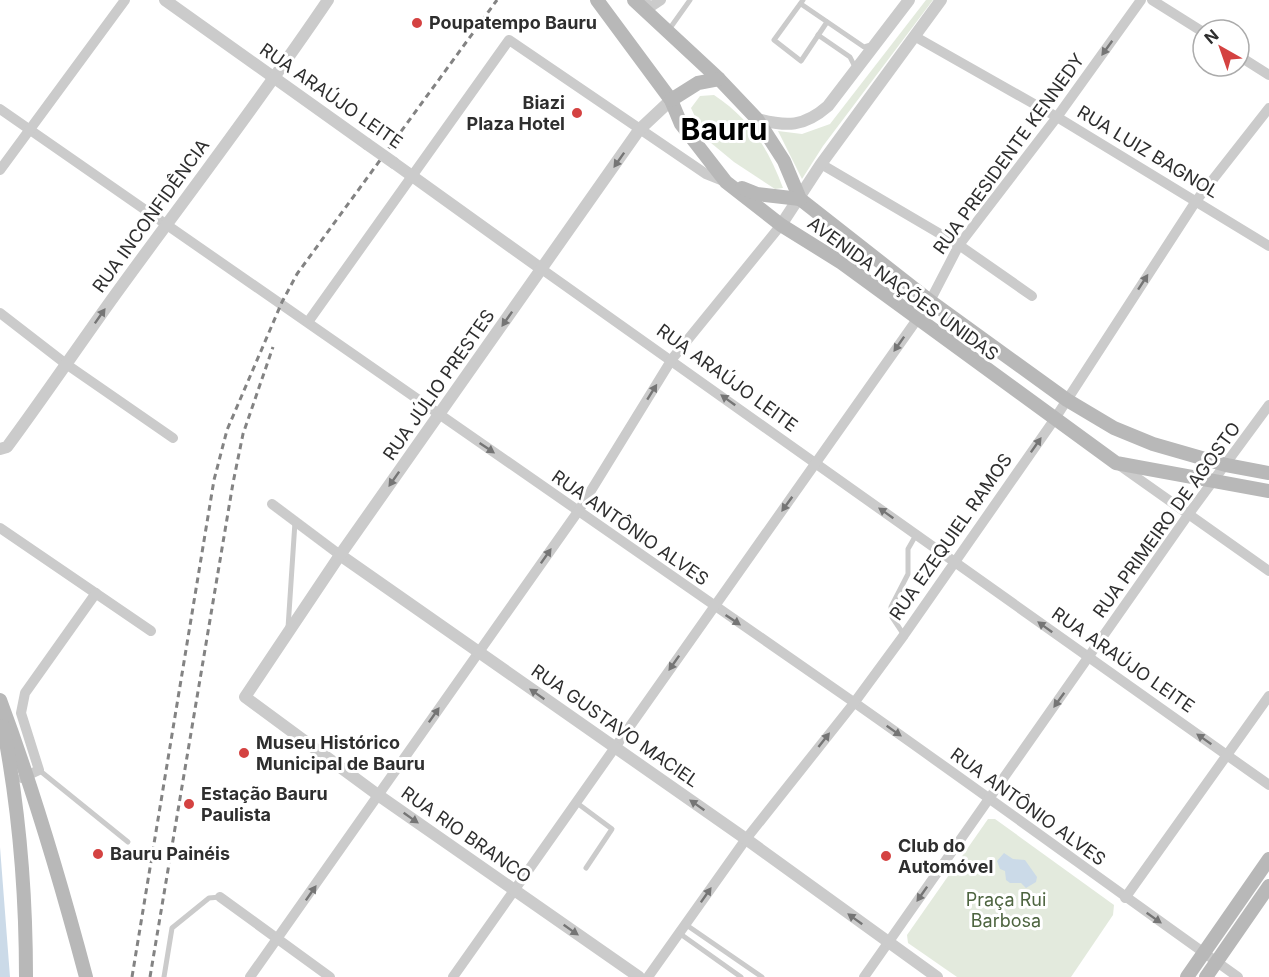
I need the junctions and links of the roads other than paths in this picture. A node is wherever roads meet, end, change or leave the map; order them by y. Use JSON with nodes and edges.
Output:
{"nodes":[{"id":1,"x":125,"y":0,"type":"edge"},
{"id":2,"x":165,"y":0,"type":"edge"},
{"id":3,"x":328,"y":0,"type":"edge"},
{"id":4,"x":597,"y":0,"type":"edge"},
{"id":5,"x":635,"y":0,"type":"edge"},
{"id":6,"x":661,"y":0,"type":"edge"},
{"id":7,"x":667,"y":0,"type":"edge"},
{"id":8,"x":690,"y":0,"type":"edge"},
{"id":9,"x":909,"y":0,"type":"edge"},
{"id":10,"x":941,"y":0,"type":"edge"},
{"id":11,"x":1141,"y":0,"type":"edge"},
{"id":12,"x":1152,"y":0,"type":"edge"},
{"id":13,"x":802,"y":2,"type":"edge"},
{"id":14,"x":652,"y":18,"type":"junction"},
{"id":15,"x":827,"y":22,"type":"junction"},
{"id":16,"x":1191,"y":25,"type":"edge"},
{"id":17,"x":667,"y":33,"type":"junction"},
{"id":18,"x":819,"y":35,"type":"junction"},
{"id":19,"x":914,"y":36,"type":"junction"},
{"id":20,"x":876,"y":44,"type":"junction"},
{"id":21,"x":1251,"y":64,"type":"edge"},
{"id":22,"x":857,"y":69,"type":"junction"},
{"id":23,"x":1269,"y":75,"type":"edge"},
{"id":24,"x":275,"y":79,"type":"junction"},
{"id":25,"x":719,"y":79,"type":"junction"},
{"id":26,"x":671,"y":100,"type":"junction"},
{"id":27,"x":1269,"y":108,"type":"edge"},
{"id":28,"x":0,"y":109,"type":"edge"},
{"id":29,"x":1057,"y":117,"type":"junction"},
{"id":30,"x":757,"y":119,"type":"junction"},
{"id":31,"x":30,"y":130,"type":"junction"},
{"id":32,"x":639,"y":130,"type":"junction"},
{"id":33,"x":821,"y":164,"type":"junction"},
{"id":34,"x":0,"y":170,"type":"edge"},
{"id":35,"x":411,"y":175,"type":"junction"},
{"id":36,"x":726,"y":182,"type":"junction"},
{"id":37,"x":800,"y":200,"type":"junction"},
{"id":38,"x":1196,"y":201,"type":"junction"},
{"id":39,"x":167,"y":225,"type":"junction"},
{"id":40,"x":781,"y":225,"type":"junction"},
{"id":41,"x":959,"y":245,"type":"junction"},
{"id":42,"x":1269,"y":246,"type":"edge"},
{"id":43,"x":543,"y":270,"type":"junction"},
{"id":44,"x":1032,"y":296,"type":"dead end"},
{"id":45,"x":930,"y":301,"type":"junction"},
{"id":46,"x":0,"y":313,"type":"edge"},
{"id":47,"x":916,"y":320,"type":"junction"},
{"id":48,"x":308,"y":322,"type":"junction"},
{"id":49,"x":672,"y":359,"type":"junction"},
{"id":50,"x":66,"y":364,"type":"junction"},
{"id":51,"x":1067,"y":400,"type":"junction"},
{"id":52,"x":1269,"y":405,"type":"edge"},
{"id":53,"x":439,"y":416,"type":"junction"},
{"id":54,"x":1053,"y":420,"type":"junction"},
{"id":55,"x":174,"y":438,"type":"dead end"},
{"id":56,"x":2,"y":450,"type":"edge"},
{"id":57,"x":816,"y":463,"type":"junction"},
{"id":58,"x":1116,"y":463,"type":"junction"},
{"id":59,"x":1226,"y":465,"type":"junction"},
{"id":60,"x":1269,"y":473,"type":"edge"},
{"id":61,"x":1213,"y":481,"type":"junction"},
{"id":62,"x":1269,"y":491,"type":"edge"},
{"id":63,"x":272,"y":504,"type":"dead end"},
{"id":64,"x":579,"y":510,"type":"junction"},
{"id":65,"x":1188,"y":515,"type":"junction"},
{"id":66,"x":295,"y":522,"type":"junction"},
{"id":67,"x":0,"y":528,"type":"edge"},
{"id":68,"x":916,"y":534,"type":"junction"},
{"id":69,"x":340,"y":555,"type":"junction"},
{"id":70,"x":954,"y":562,"type":"junction"},
{"id":71,"x":1269,"y":571,"type":"edge"},
{"id":72,"x":96,"y":593,"type":"junction"},
{"id":73,"x":713,"y":607,"type":"junction"},
{"id":74,"x":151,"y":631,"type":"dead end"},
{"id":75,"x":288,"y":632,"type":"junction"},
{"id":76,"x":903,"y":635,"type":"junction"},
{"id":77,"x":478,"y":652,"type":"junction"},
{"id":78,"x":1089,"y":658,"type":"junction"},
{"id":79,"x":1269,"y":696,"type":"edge"},
{"id":80,"x":245,"y":697,"type":"joint"},
{"id":81,"x":0,"y":700,"type":"edge"},
{"id":82,"x":854,"y":703,"type":"junction"},
{"id":83,"x":0,"y":711,"type":"edge"},
{"id":84,"x":615,"y":748,"type":"junction"},
{"id":85,"x":1228,"y":755,"type":"junction"},
{"id":86,"x":34,"y":772,"type":"junction"},
{"id":87,"x":14,"y":782,"type":"junction"},
{"id":88,"x":1269,"y":785,"type":"edge"},
{"id":89,"x":378,"y":795,"type":"junction"},
{"id":90,"x":988,"y":798,"type":"junction"},
{"id":91,"x":577,"y":803,"type":"junction"},
{"id":92,"x":746,"y":839,"type":"junction"},
{"id":93,"x":128,"y":842,"type":"dead end"},
{"id":94,"x":1269,"y":859,"type":"edge"},
{"id":95,"x":586,"y":868,"type":"dead end"},
{"id":96,"x":1269,"y":886,"type":"edge"},
{"id":97,"x":514,"y":890,"type":"junction"},
{"id":98,"x":220,"y":897,"type":"joint"},
{"id":99,"x":1125,"y":898,"type":"junction"},
{"id":100,"x":682,"y":929,"type":"junction"},
{"id":101,"x":278,"y":941,"type":"junction"},
{"id":102,"x":888,"y":943,"type":"junction"},
{"id":103,"x":1204,"y":953,"type":"junction"},
{"id":104,"x":1216,"y":962,"type":"junction"},
{"id":105,"x":26,"y":977,"type":"edge"},
{"id":106,"x":86,"y":977,"type":"edge"},
{"id":107,"x":164,"y":977,"type":"edge"},
{"id":108,"x":250,"y":977,"type":"edge"},
{"id":109,"x":330,"y":977,"type":"edge"},
{"id":110,"x":453,"y":977,"type":"edge"},
{"id":111,"x":639,"y":977,"type":"edge"},
{"id":112,"x":648,"y":977,"type":"edge"},
{"id":113,"x":741,"y":977,"type":"edge"},
{"id":114,"x":762,"y":977,"type":"edge"},
{"id":115,"x":864,"y":977,"type":"edge"},
{"id":116,"x":937,"y":977,"type":"edge"},
{"id":117,"x":1187,"y":977,"type":"edge"},
{"id":118,"x":1206,"y":977,"type":"edge"},
{"id":119,"x":1238,"y":977,"type":"edge"}],
"edges":[{"from":1,"to":31,"type":"street"},
{"from":2,"to":24,"type":"street","name":"RUA ARAÚJO LEITE"},
{"from":3,"to":24,"type":"street","name":"RUA INCONFIDÊNCIA"},
{"from":4,"to":26,"type":"main road","name":"AVENIDA NAÇÕES UNIDAS"},
{"from":5,"to":6,"type":"street"},
{"from":5,"to":14,"type":"main road","name":"AVENIDA NAÇÕES UNIDAS"},
{"from":7,"to":14,"type":"street"},
{"from":8,"to":17,"type":"lane"},
{"from":9,"to":20,"type":"street"},
{"from":10,"to":19,"type":"street"},
{"from":11,"to":29,"type":"street","name":"RUA PRESIDENTE KENNEDY","one_way":true},
{"from":12,"to":16,"type":"street"},
{"from":13,"to":15,"type":"lane"},
{"from":13,"to":18,"type":"lane"},
{"from":14,"to":17,"type":"main road","name":"AVENIDA NAÇÕES UNIDAS"},
{"from":15,"to":18,"type":"lane"},
{"from":15,"to":20,"type":"lane"},
{"from":17,"to":25,"type":"main road","name":"AVENIDA NAÇÕES UNIDAS"},
{"from":18,"to":22,"type":"lane"},
{"from":19,"to":29,"type":"street","name":"RUA LUIZ BAGNOL"},
{"from":19,"to":33,"type":"street"},
{"from":20,"to":22,"type":"street"},
{"from":21,"to":23,"type":"street"},
{"from":22,"to":30,"type":"street"},
{"from":24,"to":35,"type":"street","name":"RUA ARAÚJO LEITE","bridge":true},
{"from":24,"to":39,"type":"street","name":"RUA INCONFIDÊNCIA"},
{"from":25,"to":26,"type":"main road"},
{"from":25,"to":30,"type":"main road","name":"AVENIDA NAÇÕES UNIDAS"},
{"from":26,"to":32,"type":"street","name":"RUA JÚLIO PRESTES"},
{"from":26,"to":36,"type":"main road","name":"AVENIDA NAÇÕES UNIDAS"},
{"from":27,"to":38,"type":"street","name":"RUA EZEQUIEL RAMOS"},
{"from":28,"to":31,"type":"street","name":"RUA ANTÔNIO ALVES"},
{"from":29,"to":38,"type":"street","name":"RUA LUIZ BAGNOL"},
{"from":29,"to":41,"type":"street","name":"RUA PRESIDENTE KENNEDY"},
{"from":30,"to":37,"type":"main road","name":"AVENIDA NAÇÕES UNIDAS"},
{"from":31,"to":34,"type":"street"},
{"from":31,"to":39,"type":"street","name":"RUA ANTÔNIO ALVES"},
{"from":32,"to":35,"type":"street"},
{"from":32,"to":36,"type":"street"},
{"from":32,"to":43,"type":"street","name":"RUA JÚLIO PRESTES","one_way":true},
{"from":33,"to":37,"type":"street"},
{"from":33,"to":41,"type":"street"},
{"from":35,"to":43,"type":"street","name":"RUA ARAÚJO LEITE"},
{"from":35,"to":48,"type":"street"},
{"from":36,"to":37,"type":"main road"},
{"from":36,"to":40,"type":"main road","name":"AVENIDA NAÇÕES UNIDAS"},
{"from":37,"to":40,"type":"street"},
{"from":37,"to":45,"type":"main road","name":"AVENIDA NAÇÕES UNIDAS"},
{"from":38,"to":42,"type":"street","name":"RUA LUIZ BAGNOL"},
{"from":51,"to":38,"type":"street","name":"RUA EZEQUIEL RAMOS","one_way":true},
{"from":39,"to":48,"type":"street","name":"RUA ANTÔNIO ALVES"},
{"from":50,"to":39,"type":"street","name":"RUA INCONFIDÊNCIA","one_way":true},
{"from":40,"to":47,"type":"main road","name":"AVENIDA NAÇÕES UNIDAS"},
{"from":40,"to":49,"type":"street"},
{"from":41,"to":44,"type":"street"},
{"from":41,"to":45,"type":"street","name":"RUA PRESIDENTE KENNEDY"},
{"from":43,"to":49,"type":"street","name":"RUA ARAÚJO LEITE"},
{"from":43,"to":53,"type":"street","name":"RUA JÚLIO PRESTES","one_way":true},
{"from":45,"to":47,"type":"street","name":"RUA PRESIDENTE KENNEDY"},
{"from":45,"to":51,"type":"main road","name":"AVENIDA NAÇÕES UNIDAS"},
{"from":46,"to":50,"type":"street"},
{"from":47,"to":54,"type":"main road","name":"AVENIDA NAÇÕES UNIDAS"},
{"from":47,"to":57,"type":"street","name":"RUA PRESIDENTE KENNEDY","one_way":true},
{"from":48,"to":53,"type":"street","name":"RUA ANTÔNIO ALVES"},
{"from":57,"to":49,"type":"street","name":"RUA ARAÚJO LEITE","one_way":true},
{"from":64,"to":49,"type":"street","one_way":true},
{"from":50,"to":55,"type":"street"},
{"from":50,"to":56,"type":"street","name":"RUA INCONFIDÊNCIA"},
{"from":51,"to":54,"type":"street","name":"RUA EZEQUIEL RAMOS"},
{"from":51,"to":59,"type":"main road","name":"AVENIDA NAÇÕES UNIDAS"},
{"from":52,"to":59,"type":"street","name":"RUA PRIMEIRO DE AGOSTO"},
{"from":53,"to":64,"type":"street","name":"RUA ANTÔNIO ALVES","one_way":true},
{"from":53,"to":69,"type":"street","name":"RUA JÚLIO PRESTES","one_way":true},
{"from":54,"to":58,"type":"main road","name":"AVENIDA NAÇÕES UNIDAS"},
{"from":70,"to":54,"type":"street","name":"RUA EZEQUIEL RAMOS","one_way":true},
{"from":68,"to":57,"type":"street","name":"RUA ARAÚJO LEITE","one_way":true},
{"from":57,"to":73,"type":"street","name":"RUA PRESIDENTE KENNEDY","one_way":true},
{"from":58,"to":61,"type":"main road","name":"AVENIDA NAÇÕES UNIDAS"},
{"from":58,"to":65,"type":"street"},
{"from":59,"to":60,"type":"main road","name":"AVENIDA NAÇÕES UNIDAS"},
{"from":59,"to":61,"type":"street","name":"RUA PRIMEIRO DE AGOSTO"},
{"from":61,"to":62,"type":"main road","name":"AVENIDA NAÇÕES UNIDAS"},
{"from":61,"to":65,"type":"street","name":"RUA PRIMEIRO DE AGOSTO"},
{"from":63,"to":66,"type":"street","name":"RUA GUSTAVO MACIEL"},
{"from":64,"to":73,"type":"street","name":"RUA ANTÔNIO ALVES"},
{"from":77,"to":64,"type":"street","one_way":true},
{"from":65,"to":71,"type":"street"},
{"from":65,"to":78,"type":"street","name":"RUA PRIMEIRO DE AGOSTO"},
{"from":66,"to":69,"type":"street","name":"RUA GUSTAVO MACIEL"},
{"from":66,"to":75,"type":"lane"},
{"from":67,"to":72,"type":"street"},
{"from":68,"to":70,"type":"street","name":"RUA ARAÚJO LEITE"},
{"from":68,"to":76,"type":"lane"},
{"from":69,"to":75,"type":"street","name":"RUA JÚLIO PRESTES"},
{"from":69,"to":77,"type":"street","name":"RUA GUSTAVO MACIEL"},
{"from":70,"to":76,"type":"street","name":"RUA EZEQUIEL RAMOS"},
{"from":78,"to":70,"type":"street","name":"RUA ARAÚJO LEITE","one_way":true},
{"from":72,"to":74,"type":"street"},
{"from":72,"to":86,"type":"street"},
{"from":73,"to":82,"type":"street","name":"RUA ANTÔNIO ALVES","one_way":true},
{"from":73,"to":84,"type":"street","name":"RUA PRESIDENTE KENNEDY","one_way":true},
{"from":75,"to":80,"type":"street","name":"RUA JÚLIO PRESTES"},
{"from":76,"to":82,"type":"street","name":"RUA EZEQUIEL RAMOS"},
{"from":84,"to":77,"type":"street","name":"RUA GUSTAVO MACIEL","one_way":true},
{"from":89,"to":77,"type":"street","one_way":true},
{"from":85,"to":78,"type":"street","name":"RUA ARAÚJO LEITE","one_way":true},
{"from":78,"to":90,"type":"street","name":"RUA PRIMEIRO DE AGOSTO","one_way":true},
{"from":79,"to":85,"type":"street"},
{"from":80,"to":89,"type":"street","name":"RUA RIO BRANCO"},
{"from":81,"to":86,"type":"main road"},
{"from":82,"to":90,"type":"street","name":"RUA ANTÔNIO ALVES","one_way":true},
{"from":92,"to":82,"type":"street","name":"RUA EZEQUIEL RAMOS","one_way":true},
{"from":83,"to":87,"type":"main road"},
{"from":84,"to":91,"type":"street","name":"RUA PRESIDENTE KENNEDY"},
{"from":92,"to":84,"type":"street","name":"RUA GUSTAVO MACIEL","one_way":true},
{"from":85,"to":88,"type":"street","name":"RUA ARAÚJO LEITE"},
{"from":85,"to":99,"type":"street"},
{"from":86,"to":87,"type":"street"},
{"from":86,"to":93,"type":"lane"},
{"from":86,"to":106,"type":"main road"},
{"from":87,"to":105,"type":"main road"},
{"from":89,"to":97,"type":"street","name":"RUA RIO BRANCO","one_way":true},
{"from":101,"to":89,"type":"street","one_way":true},
{"from":90,"to":99,"type":"street","name":"RUA ANTÔNIO ALVES"},
{"from":90,"to":102,"type":"street","name":"RUA PRIMEIRO DE AGOSTO","one_way":true},
{"from":91,"to":95,"type":"lane"},
{"from":91,"to":97,"type":"street","name":"RUA PRESIDENTE KENNEDY"},
{"from":100,"to":92,"type":"street","name":"RUA EZEQUIEL RAMOS","one_way":true},
{"from":102,"to":92,"type":"street","name":"RUA GUSTAVO MACIEL","one_way":true},
{"from":94,"to":103,"type":"main road"},
{"from":96,"to":104,"type":"main road"},
{"from":97,"to":110,"type":"street","name":"RUA PRESIDENTE KENNEDY"},
{"from":97,"to":111,"type":"street","name":"RUA RIO BRANCO","one_way":true},
{"from":98,"to":101,"type":"street"},
{"from":98,"to":107,"type":"lane"},
{"from":99,"to":103,"type":"street","name":"RUA ANTÔNIO ALVES","one_way":true},
{"from":100,"to":112,"type":"street","name":"RUA EZEQUIEL RAMOS"},
{"from":100,"to":113,"type":"lane"},
{"from":100,"to":114,"type":"lane"},
{"from":101,"to":108,"type":"street"},
{"from":101,"to":109,"type":"street"},
{"from":102,"to":115,"type":"street","name":"RUA PRIMEIRO DE AGOSTO"},
{"from":102,"to":116,"type":"street","name":"RUA GUSTAVO MACIEL"},
{"from":103,"to":104,"type":"street","name":"RUA ANTÔNIO ALVES"},
{"from":103,"to":117,"type":"main road"},
{"from":104,"to":118,"type":"main road"},
{"from":104,"to":119,"type":"street","name":"RUA ANTÔNIO ALVES"}]}
